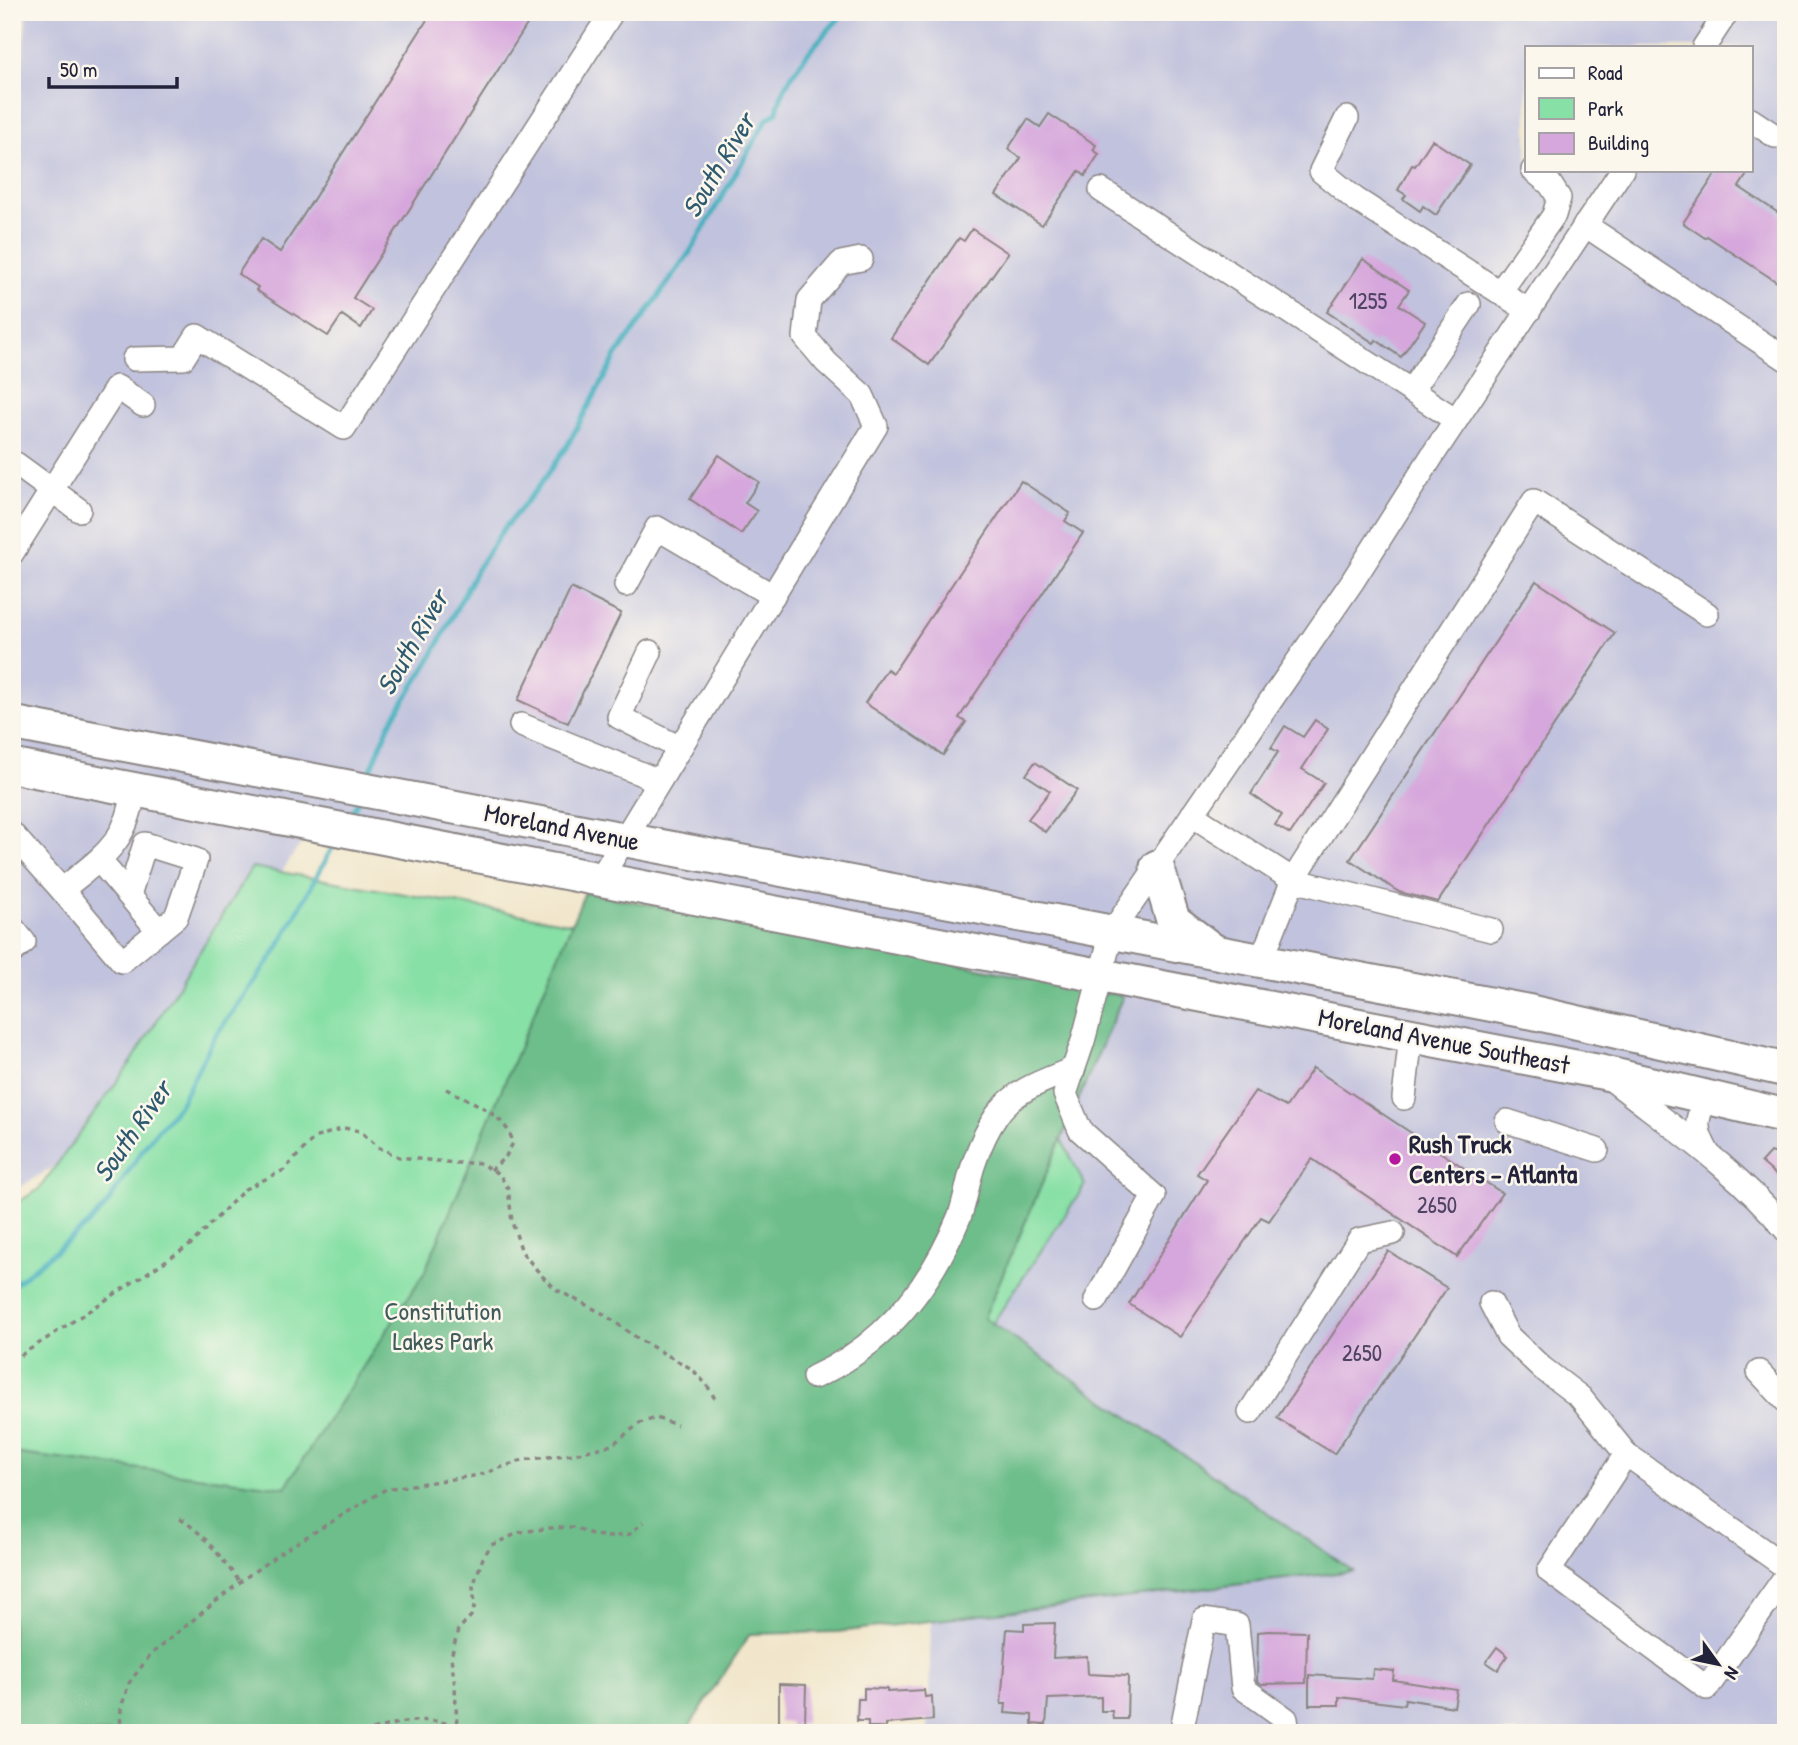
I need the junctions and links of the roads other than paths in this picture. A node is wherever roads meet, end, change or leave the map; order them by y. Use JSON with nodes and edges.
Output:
{"nodes":[{"id":1,"x":612,"y":12,"type":"edge"},
{"id":2,"x":1727,"y":12,"type":"edge"},
{"id":3,"x":1705,"y":46,"type":"edge"},
{"id":4,"x":1347,"y":117,"type":"dead end"},
{"id":5,"x":1752,"y":121,"type":"edge"},
{"id":6,"x":1786,"y":136,"type":"edge"},
{"id":7,"x":1535,"y":172,"type":"edge"},
{"id":8,"x":1621,"y":172,"type":"edge"},
{"id":9,"x":1101,"y":190,"type":"dead end"},
{"id":10,"x":1585,"y":225,"type":"junction"},
{"id":11,"x":861,"y":259,"type":"dead end"},
{"id":12,"x":1500,"y":292,"type":"junction"},
{"id":13,"x":1469,"y":304,"type":"dead end"},
{"id":14,"x":1529,"y":311,"type":"junction"},
{"id":15,"x":134,"y":359,"type":"dead end"},
{"id":16,"x":1786,"y":359,"type":"edge"},
{"id":17,"x":1411,"y":391,"type":"junction"},
{"id":18,"x":143,"y":405,"type":"dead end"},
{"id":19,"x":1456,"y":420,"type":"junction"},
{"id":20,"x":16,"y":464,"type":"dead end"},
{"id":21,"x":52,"y":490,"type":"junction"},
{"id":22,"x":79,"y":510,"type":"dead end"},
{"id":23,"x":12,"y":554,"type":"edge"},
{"id":24,"x":626,"y":585,"type":"dead end"},
{"id":25,"x":773,"y":596,"type":"junction"},
{"id":26,"x":1707,"y":614,"type":"dead end"},
{"id":27,"x":650,"y":652,"type":"dead end"},
{"id":28,"x":12,"y":723,"type":"edge"},
{"id":29,"x":521,"y":725,"type":"dead end"},
{"id":30,"x":680,"y":748,"type":"junction"},
{"id":31,"x":12,"y":766,"type":"edge"},
{"id":32,"x":659,"y":781,"type":"junction"},
{"id":33,"x":134,"y":790,"type":"junction"},
{"id":34,"x":1192,"y":816,"type":"junction"},
{"id":35,"x":12,"y":834,"type":"edge"},
{"id":36,"x":624,"y":839,"type":"junction"},
{"id":37,"x":99,"y":860,"type":"junction"},
{"id":38,"x":1157,"y":867,"type":"junction"},
{"id":39,"x":600,"y":879,"type":"junction"},
{"id":40,"x":1293,"y":880,"type":"junction"},
{"id":41,"x":62,"y":890,"type":"junction"},
{"id":42,"x":129,"y":895,"type":"junction"},
{"id":43,"x":12,"y":928,"type":"edge"},
{"id":44,"x":1491,"y":930,"type":"dead end"},
{"id":45,"x":159,"y":931,"type":"junction"},
{"id":46,"x":1112,"y":932,"type":"junction"},
{"id":47,"x":12,"y":952,"type":"edge"},
{"id":48,"x":1216,"y":952,"type":"junction"},
{"id":49,"x":1261,"y":961,"type":"junction"},
{"id":50,"x":1100,"y":974,"type":"junction"},
{"id":51,"x":1411,"y":1035,"type":"junction"},
{"id":52,"x":1073,"y":1069,"type":"junction"},
{"id":53,"x":1786,"y":1070,"type":"edge"},
{"id":54,"x":1601,"y":1072,"type":"junction"},
{"id":55,"x":1707,"y":1095,"type":"junction"},
{"id":56,"x":1404,"y":1098,"type":"dead end"},
{"id":57,"x":1786,"y":1116,"type":"edge"},
{"id":58,"x":1507,"y":1121,"type":"dead end"},
{"id":59,"x":1597,"y":1150,"type":"dead end"},
{"id":60,"x":1710,"y":1155,"type":"junction"},
{"id":61,"x":1786,"y":1230,"type":"edge"},
{"id":62,"x":1393,"y":1233,"type":"dead end"},
{"id":63,"x":1096,"y":1300,"type":"dead end"},
{"id":64,"x":1491,"y":1303,"type":"dead end"},
{"id":65,"x":1759,"y":1372,"type":"dead end"},
{"id":66,"x":814,"y":1377,"type":"dead end"},
{"id":67,"x":1786,"y":1401,"type":"edge"},
{"id":68,"x":1250,"y":1412,"type":"dead end"},
{"id":69,"x":1626,"y":1454,"type":"junction"},
{"id":70,"x":1786,"y":1567,"type":"edge"},
{"id":71,"x":1786,"y":1576,"type":"edge"},
{"id":72,"x":1181,"y":1733,"type":"edge"},
{"id":73,"x":1288,"y":1733,"type":"edge"}],
"edges":[{"from":1,"to":15,"type":"street"},
{"from":2,"to":3,"type":"street"},
{"from":4,"to":12,"type":"street"},
{"from":5,"to":6,"type":"street"},
{"from":7,"to":12,"type":"street"},
{"from":8,"to":10,"type":"street"},
{"from":9,"to":17,"type":"street"},
{"from":10,"to":14,"type":"street"},
{"from":10,"to":16,"type":"street"},
{"from":11,"to":25,"type":"street"},
{"from":12,"to":14,"type":"street"},
{"from":13,"to":17,"type":"street"},
{"from":14,"to":19,"type":"street"},
{"from":17,"to":19,"type":"street"},
{"from":18,"to":21,"type":"street"},
{"from":19,"to":34,"type":"street"},
{"from":20,"to":21,"type":"street"},
{"from":21,"to":22,"type":"street"},
{"from":21,"to":23,"type":"street"},
{"from":24,"to":25,"type":"street"},
{"from":25,"to":30,"type":"street"},
{"from":26,"to":40,"type":"street"},
{"from":27,"to":30,"type":"street"},
{"from":28,"to":36,"type":"highway","name":"Moreland Avenue"},
{"from":29,"to":32,"type":"street"},
{"from":30,"to":32,"type":"street"},
{"from":31,"to":33,"type":"highway","name":"Moreland Avenue"},
{"from":32,"to":36,"type":"street"},
{"from":33,"to":37,"type":"street"},
{"from":33,"to":39,"type":"highway","name":"Moreland Avenue"},
{"from":34,"to":38,"type":"street"},
{"from":34,"to":40,"type":"street"},
{"from":35,"to":41,"type":"street"},
{"from":36,"to":39,"type":"street"},
{"from":36,"to":46,"type":"highway","name":"Moreland Avenue"},
{"from":37,"to":41,"type":"street"},
{"from":37,"to":42,"type":"street"},
{"from":38,"to":46,"type":"street"},
{"from":38,"to":48,"type":"highway"},
{"from":39,"to":50,"type":"highway","name":"Moreland Avenue"},
{"from":40,"to":44,"type":"street"},
{"from":40,"to":49,"type":"street"},
{"from":41,"to":45,"type":"street"},
{"from":42,"to":45,"type":"street"},
{"from":42,"to":45,"type":"street"},
{"from":43,"to":47,"type":"street"},
{"from":46,"to":48,"type":"highway","name":"Moreland Avenue Southeast"},
{"from":46,"to":50,"type":"street"},
{"from":48,"to":49,"type":"highway","name":"Moreland Avenue Southeast"},
{"from":49,"to":53,"type":"highway","name":"Moreland Avenue Southeast"},
{"from":50,"to":51,"type":"highway","name":"Moreland Avenue Southeast"},
{"from":50,"to":52,"type":"street"},
{"from":51,"to":54,"type":"highway","name":"Moreland Avenue Southeast"},
{"from":51,"to":56,"type":"street"},
{"from":52,"to":63,"type":"street"},
{"from":52,"to":66,"type":"street"},
{"from":54,"to":55,"type":"highway","name":"Moreland Avenue Southeast"},
{"from":54,"to":60,"type":"street"},
{"from":55,"to":57,"type":"highway","name":"Moreland Avenue Southeast"},
{"from":55,"to":60,"type":"street"},
{"from":58,"to":59,"type":"street"},
{"from":60,"to":61,"type":"street"},
{"from":62,"to":68,"type":"street"},
{"from":64,"to":69,"type":"street"},
{"from":65,"to":67,"type":"street"},
{"from":69,"to":70,"type":"street"},
{"from":69,"to":71,"type":"street"},
{"from":72,"to":73,"type":"street"}]}
